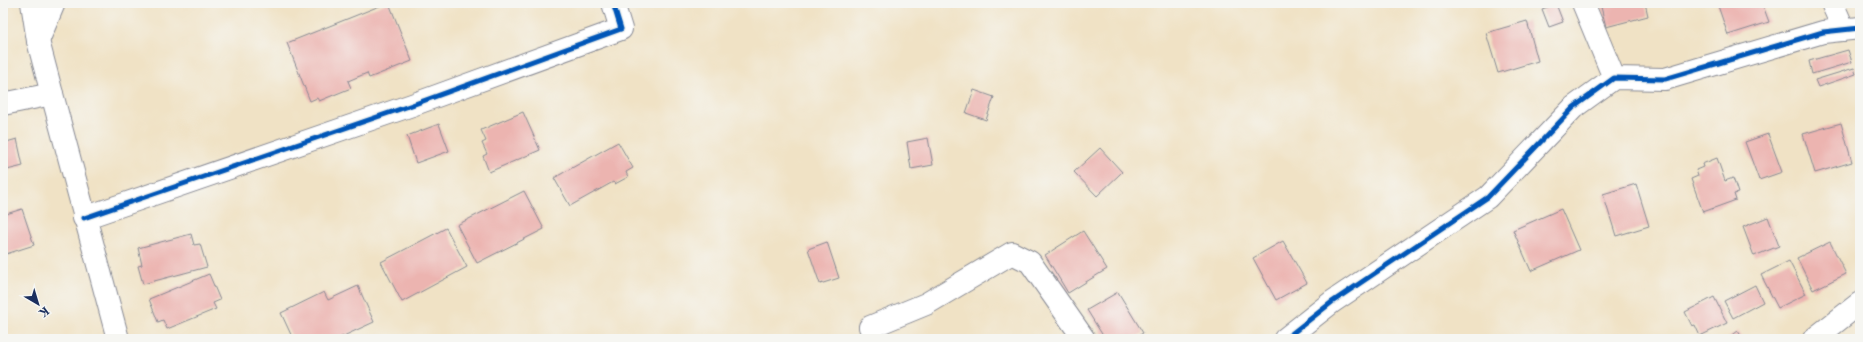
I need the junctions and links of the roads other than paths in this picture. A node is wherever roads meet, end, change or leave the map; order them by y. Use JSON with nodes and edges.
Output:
{"nodes":[{"id":1,"x":32,"y":3,"type":"edge"},
{"id":2,"x":54,"y":3,"type":"edge"},
{"id":3,"x":613,"y":3,"type":"edge"},
{"id":4,"x":1583,"y":3,"type":"edge"},
{"id":5,"x":1832,"y":3,"type":"edge"},
{"id":6,"x":1852,"y":29,"type":"edge"},
{"id":7,"x":38,"y":41,"type":"junction"},
{"id":8,"x":1614,"y":78,"type":"junction"},
{"id":9,"x":52,"y":94,"type":"junction"},
{"id":10,"x":3,"y":104,"type":"edge"},
{"id":11,"x":84,"y":218,"type":"junction"},
{"id":12,"x":1860,"y":303,"type":"edge"},
{"id":13,"x":870,"y":328,"type":"dead end"},
{"id":14,"x":118,"y":339,"type":"edge"},
{"id":15,"x":1084,"y":339,"type":"edge"},
{"id":16,"x":1285,"y":339,"type":"edge"},
{"id":17,"x":1814,"y":339,"type":"edge"}],
"edges":[{"from":1,"to":7,"type":"street"},
{"from":2,"to":7,"type":"street"},
{"from":3,"to":11,"type":"street"},
{"from":4,"to":8,"type":"street"},
{"from":5,"to":6,"type":"street"},
{"from":6,"to":8,"type":"street"},
{"from":7,"to":9,"type":"street"},
{"from":8,"to":16,"type":"street"},
{"from":9,"to":10,"type":"street"},
{"from":9,"to":11,"type":"street"},
{"from":11,"to":14,"type":"street"},
{"from":12,"to":17,"type":"street"},
{"from":13,"to":15,"type":"street"}]}
